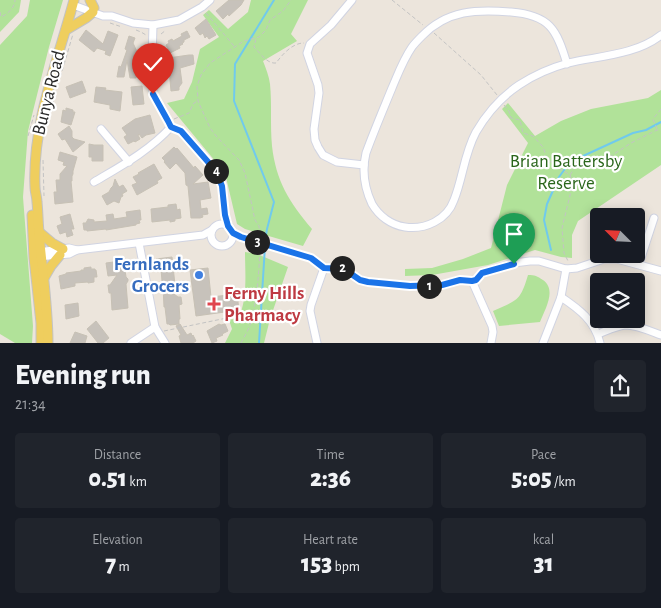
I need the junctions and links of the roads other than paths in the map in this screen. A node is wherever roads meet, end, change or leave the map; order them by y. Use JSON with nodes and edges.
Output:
{"nodes":[{"id":1,"x":210,"y":0,"type":"edge"},
{"id":2,"x":352,"y":0,"type":"edge"},
{"id":3,"x":74,"y":2,"type":"edge"},
{"id":4,"x":92,"y":7,"type":"edge"},
{"id":5,"x":153,"y":25,"type":"junction"},
{"id":6,"x":70,"y":32,"type":"junction"},
{"id":7,"x":661,"y":35,"type":"edge"},
{"id":8,"x":567,"y":64,"type":"junction"},
{"id":9,"x":170,"y":124,"type":"junction"},
{"id":10,"x":101,"y":129,"type":"dead end"},
{"id":11,"x":129,"y":162,"type":"junction"},
{"id":12,"x":364,"y":164,"type":"junction"},
{"id":13,"x":94,"y":182,"type":"dead end"},
{"id":14,"x":35,"y":188,"type":"junction"},
{"id":15,"x":654,"y":218,"type":"dead end"},
{"id":16,"x":224,"y":225,"type":"junction"},
{"id":17,"x":212,"y":230,"type":"junction"},
{"id":18,"x":39,"y":232,"type":"junction"},
{"id":19,"x":203,"y":235,"type":"junction"},
{"id":20,"x":232,"y":236,"type":"junction"},
{"id":21,"x":212,"y":238,"type":"junction"},
{"id":22,"x":139,"y":243,"type":"junction"},
{"id":23,"x":61,"y":252,"type":"junction"},
{"id":24,"x":37,"y":255,"type":"junction"},
{"id":25,"x":639,"y":264,"type":"junction"},
{"id":26,"x":567,"y":266,"type":"junction"},
{"id":27,"x":324,"y":268,"type":"junction"},
{"id":28,"x":661,"y":271,"type":"edge"},
{"id":29,"x":44,"y":278,"type":"junction"},
{"id":30,"x":472,"y":281,"type":"junction"},
{"id":31,"x":561,"y":297,"type":"junction"},
{"id":32,"x":157,"y":330,"type":"junction"},
{"id":33,"x":598,"y":334,"type":"junction"},
{"id":34,"x":661,"y":335,"type":"edge"},
{"id":35,"x":41,"y":343,"type":"edge"},
{"id":36,"x":48,"y":343,"type":"edge"},
{"id":37,"x":131,"y":343,"type":"edge"},
{"id":38,"x":165,"y":343,"type":"edge"},
{"id":39,"x":317,"y":343,"type":"edge"},
{"id":40,"x":491,"y":343,"type":"edge"},
{"id":41,"x":543,"y":343,"type":"edge"},
{"id":42,"x":600,"y":343,"type":"edge"}],
"edges":[{"from":1,"to":5,"type":"street"},
{"from":2,"to":12,"type":"street"},
{"from":3,"to":4,"type":"street"},
{"from":3,"to":6,"type":"main road","name":"Bunya Road"},
{"from":4,"to":5,"type":"street"},
{"from":4,"to":6,"type":"main road"},
{"from":5,"to":9,"type":"street"},
{"from":6,"to":14,"type":"main road","name":"Bunya Road"},
{"from":7,"to":8,"type":"street"},
{"from":8,"to":12,"type":"street"},
{"from":8,"to":12,"type":"street"},
{"from":9,"to":11,"type":"street"},
{"from":9,"to":16,"type":"street"},
{"from":10,"to":11,"type":"street"},
{"from":11,"to":13,"type":"street"},
{"from":14,"to":18,"type":"main road","name":"Bunya Road"},
{"from":14,"to":24,"type":"main road","name":"Bunya Road"},
{"from":15,"to":25,"type":"street"},
{"from":16,"to":17,"type":"street"},
{"from":16,"to":20,"type":"street"},
{"from":17,"to":19,"type":"street"},
{"from":17,"to":21,"type":"street"},
{"from":18,"to":23,"type":"main road"},
{"from":18,"to":24,"type":"main road","name":"Bunya Road"},
{"from":19,"to":21,"type":"street"},
{"from":19,"to":22,"type":"street"},
{"from":20,"to":21,"type":"street"},
{"from":20,"to":27,"type":"street","bridge":true},
{"from":22,"to":23,"type":"street"},
{"from":22,"to":32,"type":"street"},
{"from":23,"to":24,"type":"street"},
{"from":23,"to":29,"type":"main road"},
{"from":24,"to":29,"type":"main road","name":"Bunya Road"},
{"from":24,"to":35,"type":"main road","name":"Bunya Road"},
{"from":25,"to":26,"type":"street"},
{"from":25,"to":28,"type":"street"},
{"from":26,"to":30,"type":"street"},
{"from":26,"to":31,"type":"street"},
{"from":27,"to":30,"type":"street"},
{"from":27,"to":39,"type":"street"},
{"from":29,"to":36,"type":"main road","name":"Bunya Road"},
{"from":30,"to":40,"type":"street"},
{"from":31,"to":33,"type":"street"},
{"from":31,"to":41,"type":"street"},
{"from":32,"to":37,"type":"street"},
{"from":32,"to":38,"type":"street"},
{"from":33,"to":34,"type":"street"},
{"from":33,"to":42,"type":"street"}]}
